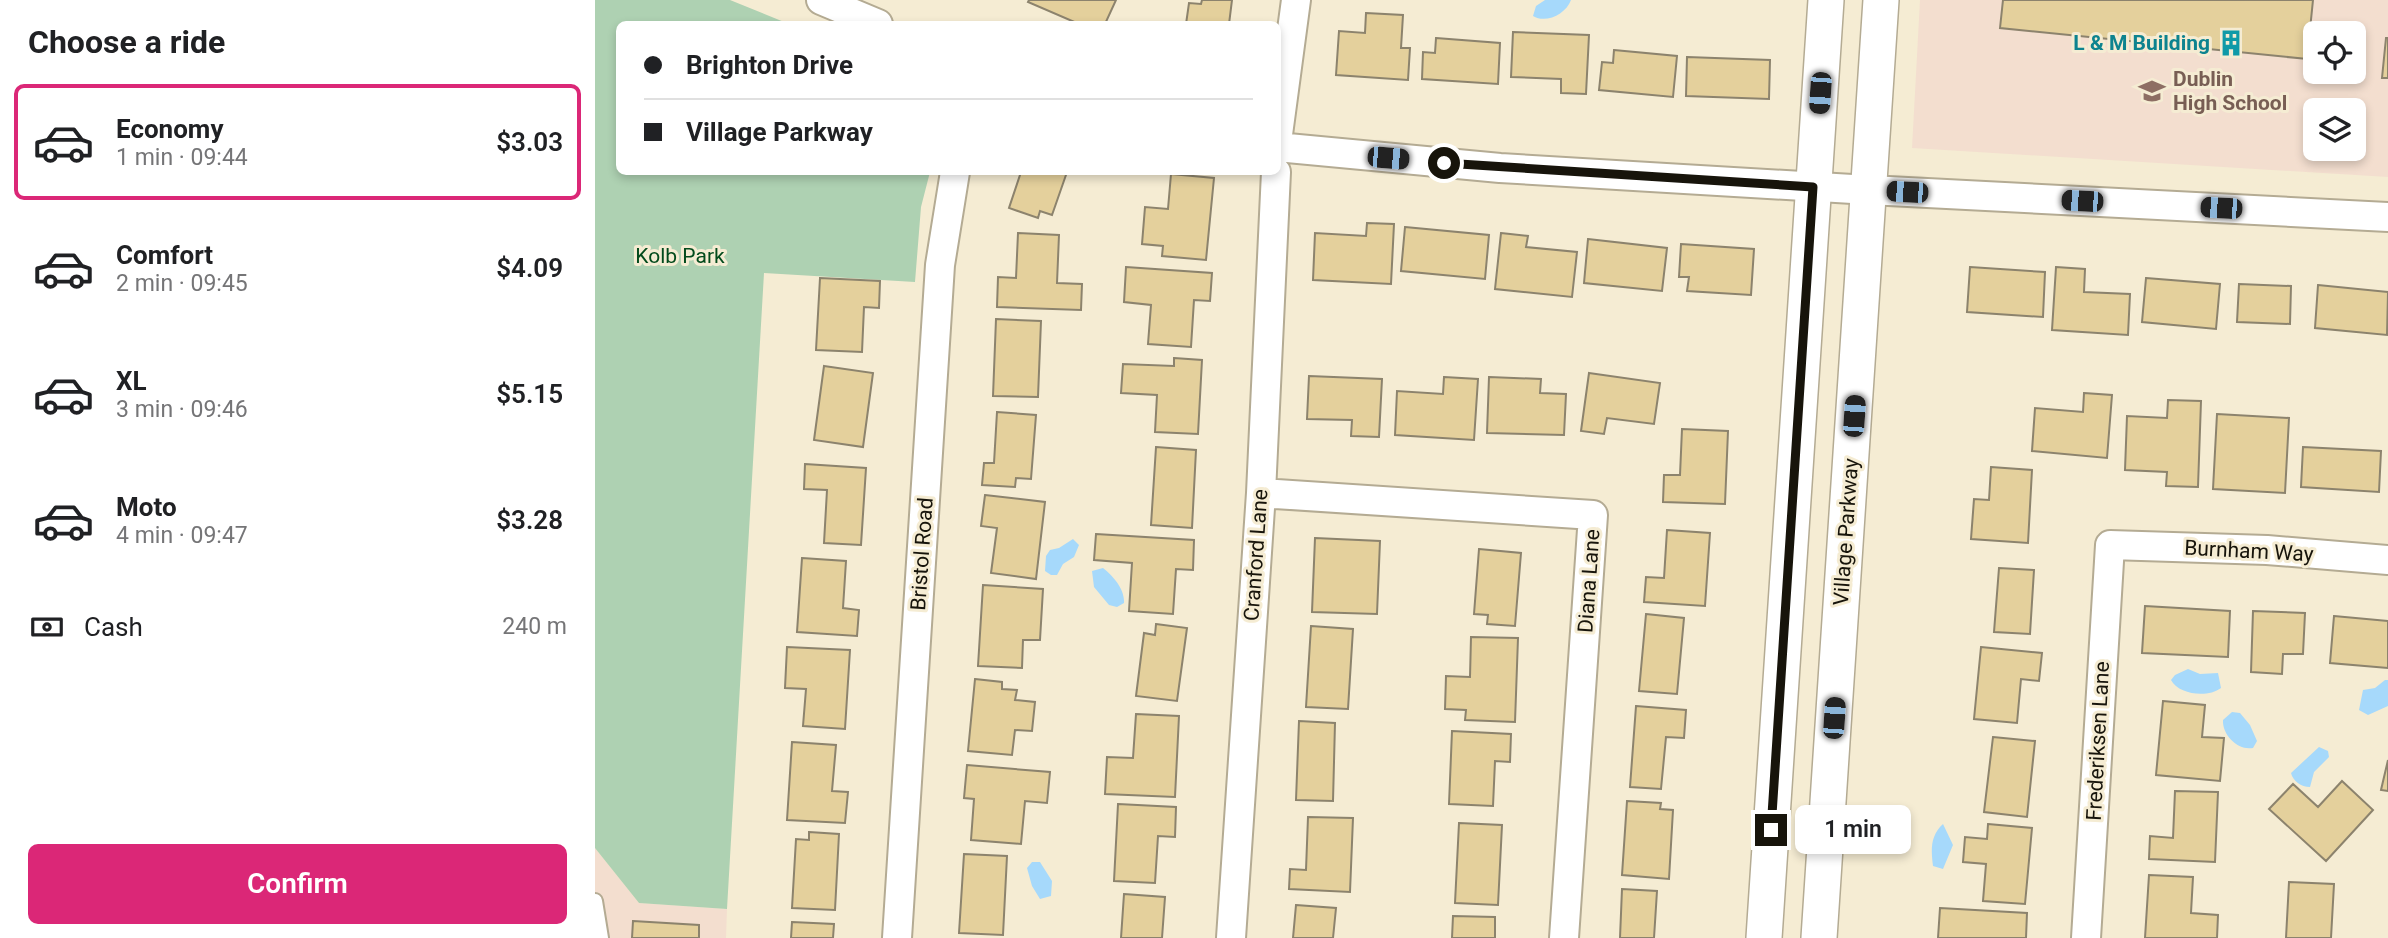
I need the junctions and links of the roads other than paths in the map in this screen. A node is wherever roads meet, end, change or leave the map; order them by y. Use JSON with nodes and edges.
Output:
{"nodes":[{"id":1,"x":821,"y":0,"type":"edge"},
{"id":2,"x":1296,"y":0,"type":"edge"},
{"id":3,"x":1826,"y":0,"type":"edge"},
{"id":4,"x":1881,"y":0,"type":"edge"},
{"id":5,"x":871,"y":21,"type":"edge"},
{"id":6,"x":1281,"y":114,"type":"edge"},
{"id":7,"x":1281,"y":145,"type":"edge"},
{"id":8,"x":955,"y":175,"type":"edge"},
{"id":9,"x":1276,"y":175,"type":"edge"},
{"id":10,"x":1813,"y":187,"type":"junction"},
{"id":11,"x":1869,"y":190,"type":"junction"},
{"id":12,"x":2388,"y":216,"type":"edge"},
{"id":13,"x":1261,"y":493,"type":"junction"},
{"id":14,"x":2110,"y":545,"type":"joint"},
{"id":15,"x":2388,"y":560,"type":"edge"},
{"id":16,"x":595,"y":901,"type":"edge"},
{"id":17,"x":601,"y":938,"type":"edge"},
{"id":18,"x":897,"y":938,"type":"edge"},
{"id":19,"x":1231,"y":938,"type":"edge"},
{"id":20,"x":1564,"y":938,"type":"edge"},
{"id":21,"x":1764,"y":938,"type":"edge"},
{"id":22,"x":1819,"y":938,"type":"edge"},
{"id":23,"x":2086,"y":938,"type":"edge"}],
"edges":[{"from":1,"to":5,"type":"street"},
{"from":2,"to":6,"type":"street"},
{"from":3,"to":10,"type":"street"},
{"from":4,"to":11,"type":"street","name":"Village Parkway"},
{"from":7,"to":10,"type":"street"},
{"from":8,"to":18,"type":"street","name":"Bristol Road"},
{"from":9,"to":13,"type":"street","name":"Cranford Lane"},
{"from":10,"to":11,"type":"street"},
{"from":10,"to":21,"type":"street"},
{"from":11,"to":12,"type":"street"},
{"from":11,"to":22,"type":"street","name":"Village Parkway"},
{"from":13,"to":19,"type":"street","name":"Cranford Lane"},
{"from":13,"to":20,"type":"street","name":"Diana Lane"},
{"from":14,"to":15,"type":"street","name":"Burnham Way"},
{"from":14,"to":23,"type":"street","name":"Frederiksen Lane"},
{"from":16,"to":17,"type":"lane"}]}
